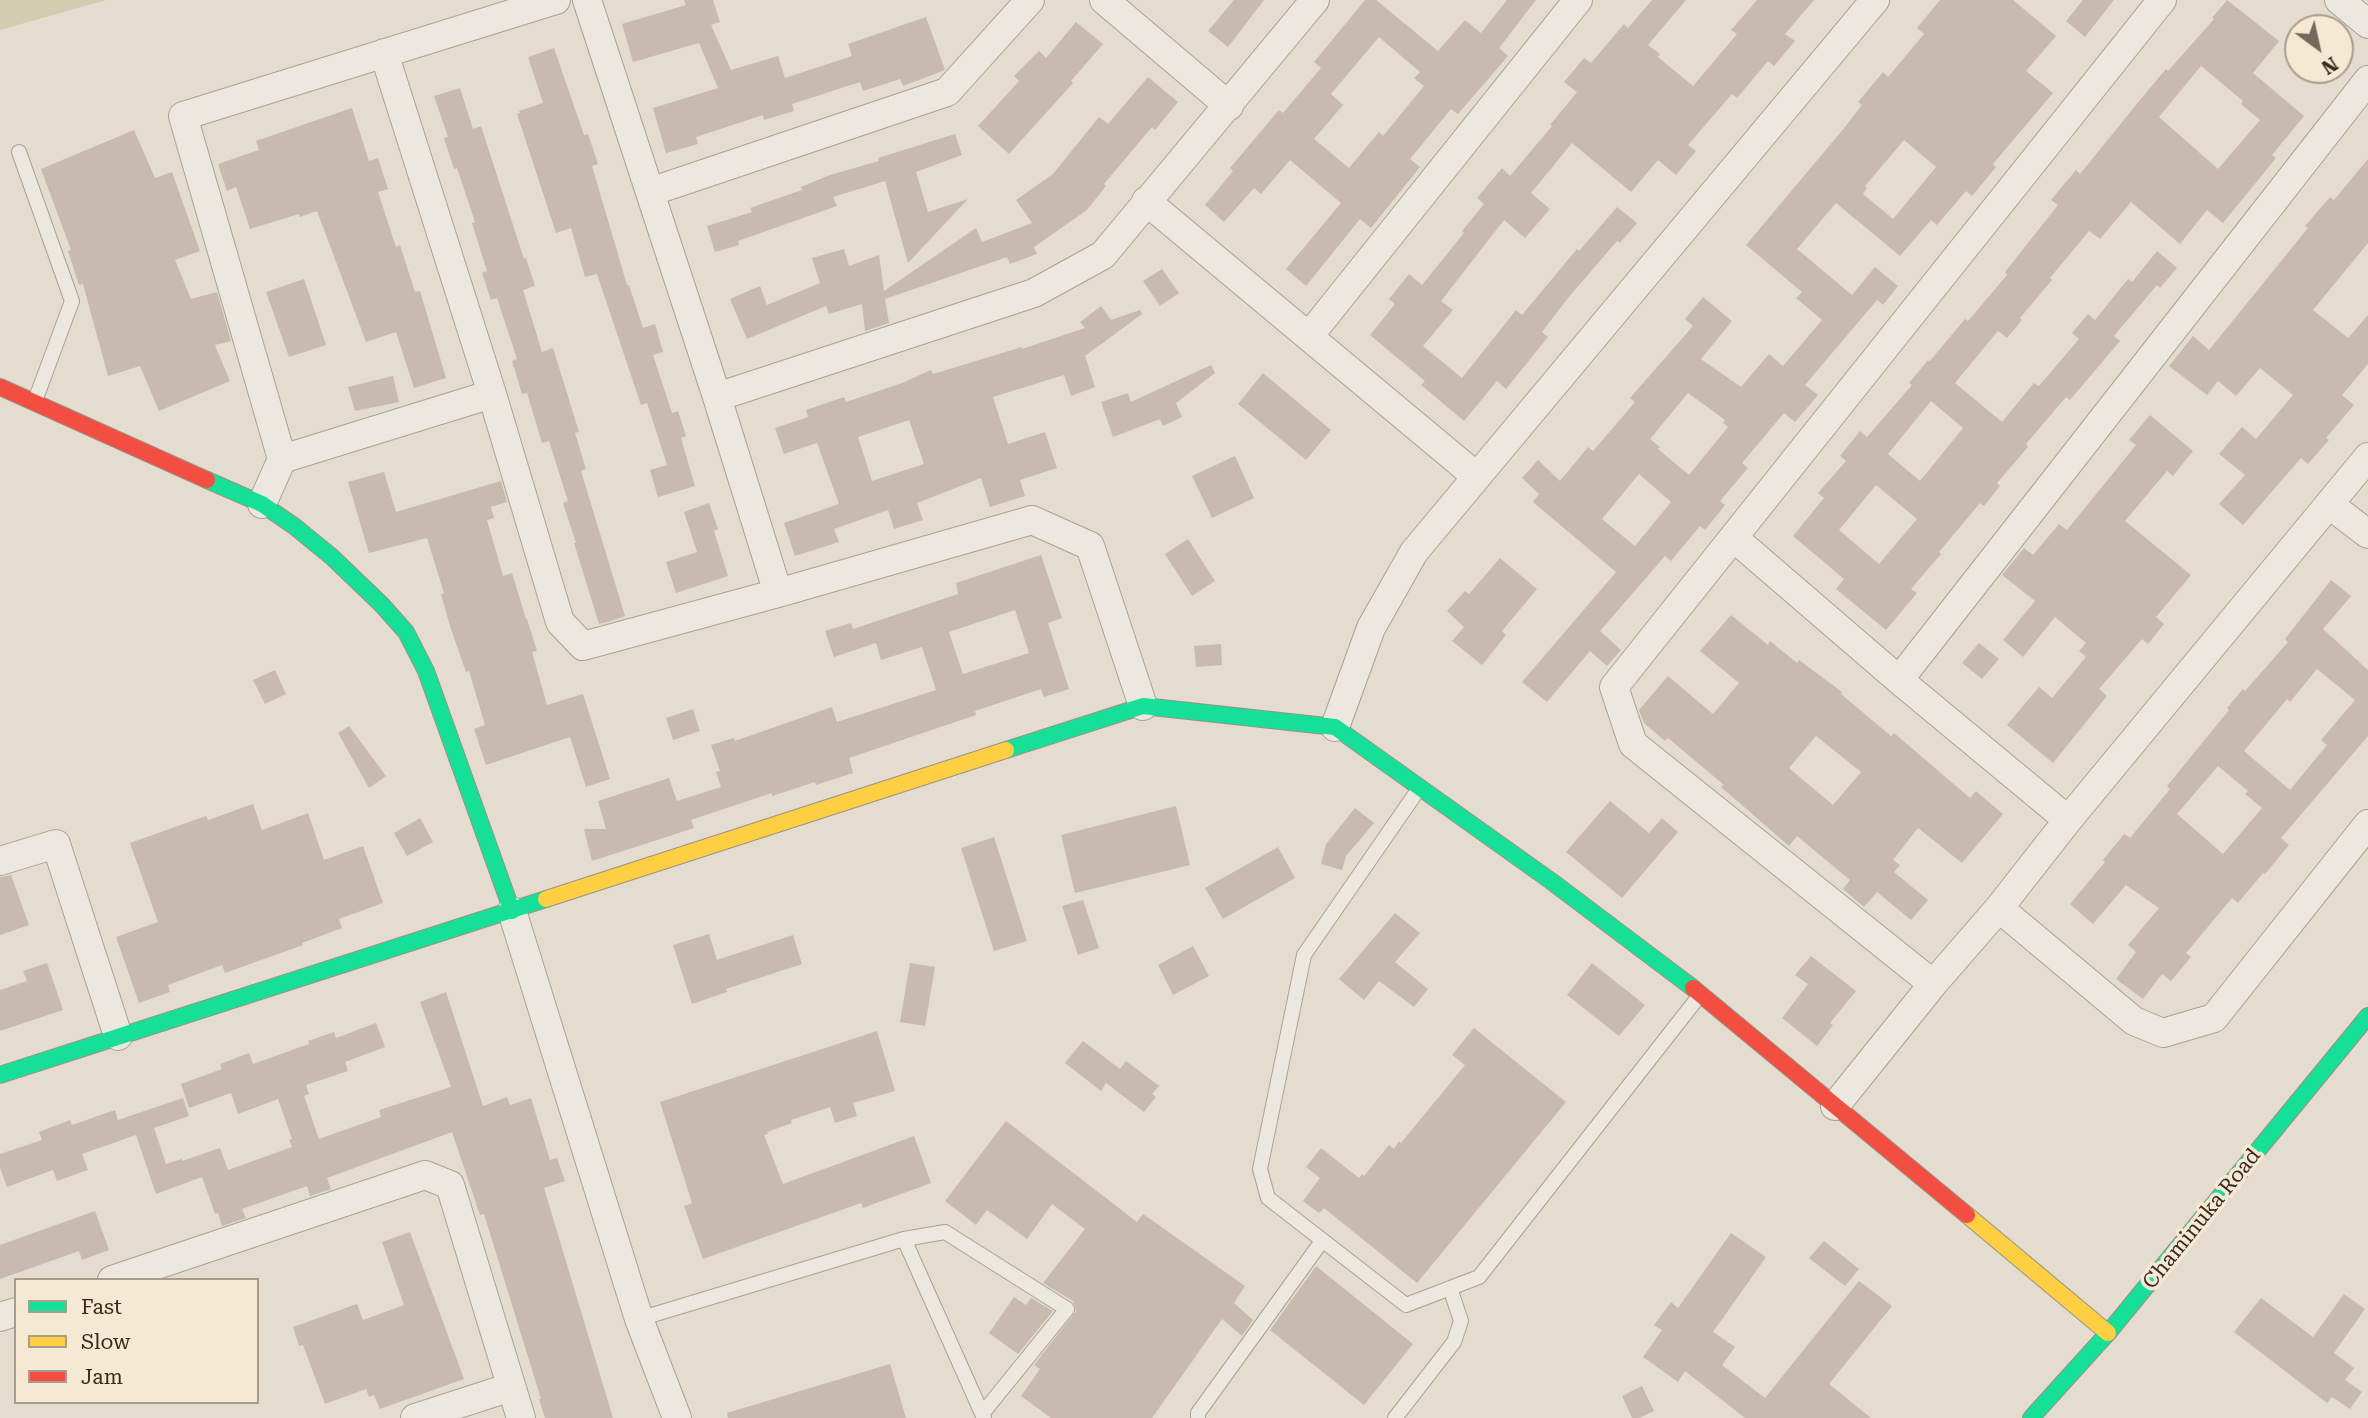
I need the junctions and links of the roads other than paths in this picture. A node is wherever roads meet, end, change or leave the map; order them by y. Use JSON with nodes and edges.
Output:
{"nodes":[{"id":1,"x":556,"y":0,"type":"edge"},
{"id":2,"x":587,"y":0,"type":"edge"},
{"id":3,"x":1030,"y":0,"type":"edge"},
{"id":4,"x":1104,"y":0,"type":"edge"},
{"id":5,"x":1315,"y":0,"type":"edge"},
{"id":6,"x":1578,"y":0,"type":"edge"},
{"id":7,"x":1875,"y":0,"type":"edge"},
{"id":8,"x":2162,"y":0,"type":"edge"},
{"id":9,"x":2339,"y":0,"type":"edge"},
{"id":10,"x":2368,"y":24,"type":"edge"},
{"id":11,"x":384,"y":53,"type":"junction"},
{"id":12,"x":2368,"y":80,"type":"edge"},
{"id":13,"x":1229,"y":106,"type":"junction"},
{"id":14,"x":19,"y":152,"type":"dead end"},
{"id":15,"x":650,"y":192,"type":"junction"},
{"id":16,"x":1146,"y":201,"type":"junction"},
{"id":17,"x":1309,"y":335,"type":"junction"},
{"id":18,"x":0,"y":387,"type":"edge"},
{"id":19,"x":492,"y":394,"type":"junction"},
{"id":20,"x":717,"y":397,"type":"junction"},
{"id":21,"x":35,"y":402,"type":"junction"},
{"id":22,"x":2368,"y":457,"type":"edge"},
{"id":23,"x":282,"y":459,"type":"junction"},
{"id":24,"x":1476,"y":476,"type":"junction"},
{"id":25,"x":261,"y":504,"type":"junction"},
{"id":26,"x":2330,"y":505,"type":"junction"},
{"id":27,"x":2368,"y":534,"type":"edge"},
{"id":28,"x":1734,"y":538,"type":"junction"},
{"id":29,"x":778,"y":593,"type":"junction"},
{"id":30,"x":1899,"y":680,"type":"junction"},
{"id":31,"x":1143,"y":706,"type":"junction"},
{"id":32,"x":1335,"y":727,"type":"junction"},
{"id":33,"x":1419,"y":789,"type":"junction"},
{"id":34,"x":2068,"y":820,"type":"junction"},
{"id":35,"x":2368,"y":824,"type":"edge"},
{"id":36,"x":0,"y":861,"type":"edge"},
{"id":37,"x":1999,"y":908,"type":"junction"},
{"id":38,"x":512,"y":911,"type":"junction"},
{"id":39,"x":1933,"y":984,"type":"junction"},
{"id":40,"x":1701,"y":994,"type":"junction"},
{"id":41,"x":2368,"y":1016,"type":"edge"},
{"id":42,"x":118,"y":1036,"type":"junction"},
{"id":43,"x":0,"y":1075,"type":"edge"},
{"id":44,"x":1835,"y":1106,"type":"junction"},
{"id":45,"x":904,"y":1239,"type":"junction"},
{"id":46,"x":1322,"y":1241,"type":"junction"},
{"id":47,"x":118,"y":1278,"type":"edge"},
{"id":48,"x":1450,"y":1288,"type":"junction"},
{"id":49,"x":639,"y":1319,"type":"junction"},
{"id":50,"x":2108,"y":1333,"type":"junction"},
{"id":51,"x":511,"y":1387,"type":"junction"},
{"id":52,"x":983,"y":1416,"type":"edge"},
{"id":53,"x":415,"y":1418,"type":"edge"},
{"id":54,"x":522,"y":1418,"type":"edge"},
{"id":55,"x":677,"y":1418,"type":"edge"},
{"id":56,"x":1198,"y":1418,"type":"edge"},
{"id":57,"x":1395,"y":1418,"type":"edge"},
{"id":58,"x":2031,"y":1418,"type":"edge"}],
"edges":[{"from":1,"to":11,"type":"street"},
{"from":2,"to":15,"type":"street"},
{"from":3,"to":15,"type":"street"},
{"from":4,"to":13,"type":"street"},
{"from":5,"to":13,"type":"street"},
{"from":6,"to":17,"type":"street"},
{"from":7,"to":24,"type":"street"},
{"from":8,"to":28,"type":"street"},
{"from":9,"to":10,"type":"street"},
{"from":11,"to":19,"type":"street"},
{"from":11,"to":23,"type":"street"},
{"from":12,"to":30,"type":"street"},
{"from":13,"to":16,"type":"street"},
{"from":14,"to":21,"type":"lane"},
{"from":15,"to":20,"type":"street"},
{"from":16,"to":17,"type":"street"},
{"from":16,"to":20,"type":"street"},
{"from":17,"to":24,"type":"street"},
{"from":18,"to":21,"type":"street"},
{"from":19,"to":23,"type":"street"},
{"from":19,"to":29,"type":"street"},
{"from":20,"to":29,"type":"street"},
{"from":21,"to":25,"type":"street"},
{"from":22,"to":26,"type":"street"},
{"from":23,"to":25,"type":"street"},
{"from":24,"to":32,"type":"street"},
{"from":25,"to":38,"type":"street"},
{"from":26,"to":27,"type":"street"},
{"from":26,"to":34,"type":"street"},
{"from":28,"to":30,"type":"street"},
{"from":28,"to":39,"type":"street"},
{"from":29,"to":31,"type":"street"},
{"from":30,"to":34,"type":"street"},
{"from":31,"to":32,"type":"street"},
{"from":31,"to":38,"type":"street"},
{"from":32,"to":33,"type":"street"},
{"from":33,"to":40,"type":"street"},
{"from":33,"to":46,"type":"lane"},
{"from":34,"to":37,"type":"street"},
{"from":35,"to":37,"type":"street"},
{"from":36,"to":42,"type":"street"},
{"from":37,"to":39,"type":"street"},
{"from":38,"to":42,"type":"street"},
{"from":38,"to":49,"type":"street"},
{"from":39,"to":44,"type":"street"},
{"from":40,"to":44,"type":"street"},
{"from":40,"to":48,"type":"lane"},
{"from":41,"to":50,"type":"street","name":"Chaminuka Road"},
{"from":42,"to":43,"type":"street"},
{"from":44,"to":50,"type":"street"},
{"from":45,"to":49,"type":"lane"},
{"from":45,"to":52,"type":"lane"},
{"from":45,"to":52,"type":"lane"},
{"from":46,"to":48,"type":"lane"},
{"from":46,"to":56,"type":"lane"},
{"from":47,"to":51,"type":"street"},
{"from":48,"to":57,"type":"lane"},
{"from":49,"to":55,"type":"street"},
{"from":50,"to":58,"type":"street","name":"Chaminuka Road"},
{"from":51,"to":53,"type":"street"},
{"from":51,"to":54,"type":"street"}]}
